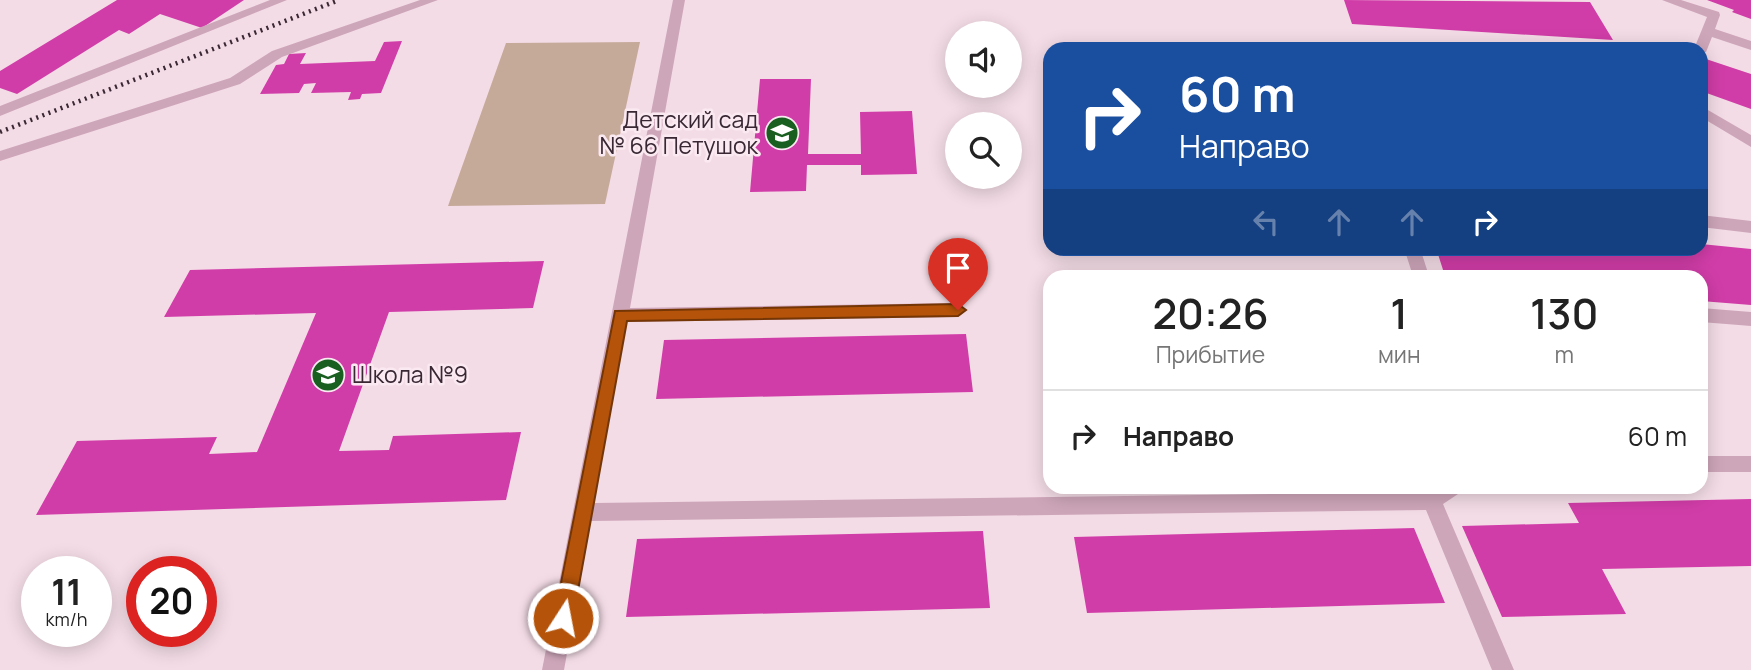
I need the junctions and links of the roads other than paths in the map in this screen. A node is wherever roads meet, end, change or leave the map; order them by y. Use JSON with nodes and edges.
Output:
{"nodes":[{"id":1,"x":281,"y":0,"type":"edge"},
{"id":2,"x":432,"y":0,"type":"edge"},
{"id":3,"x":679,"y":0,"type":"edge"},
{"id":4,"x":1668,"y":0,"type":"edge"},
{"id":5,"x":1709,"y":31,"type":"junction"},
{"id":6,"x":1704,"y":42,"type":"edge"},
{"id":7,"x":1751,"y":46,"type":"edge"},
{"id":8,"x":0,"y":111,"type":"edge"},
{"id":9,"x":1708,"y":115,"type":"edge"},
{"id":10,"x":1751,"y":142,"type":"edge"},
{"id":11,"x":0,"y":156,"type":"edge"},
{"id":12,"x":1708,"y":222,"type":"edge"},
{"id":13,"x":1751,"y":227,"type":"edge"},
{"id":14,"x":958,"y":310,"type":"dead end"},
{"id":15,"x":620,"y":315,"type":"junction"},
{"id":16,"x":1708,"y":315,"type":"edge"},
{"id":17,"x":1751,"y":319,"type":"edge"},
{"id":18,"x":1708,"y":464,"type":"edge"},
{"id":19,"x":1751,"y":464,"type":"edge"},
{"id":20,"x":1442,"y":494,"type":"edge"},
{"id":21,"x":1432,"y":501,"type":"junction"},
{"id":22,"x":583,"y":513,"type":"junction"},
{"id":23,"x":553,"y":670,"type":"edge"},
{"id":24,"x":1503,"y":670,"type":"edge"}],
"edges":[{"from":1,"to":8,"type":"lane"},
{"from":2,"to":11,"type":"lane"},
{"from":3,"to":15,"type":"lane"},
{"from":4,"to":5,"type":"lane"},
{"from":5,"to":6,"type":"lane"},
{"from":5,"to":7,"type":"lane"},
{"from":9,"to":10,"type":"lane"},
{"from":12,"to":13,"type":"lane"},
{"from":14,"to":15,"type":"lane"},
{"from":15,"to":22,"type":"lane"},
{"from":16,"to":17,"type":"lane"},
{"from":18,"to":19,"type":"lane"},
{"from":20,"to":21,"type":"lane"},
{"from":21,"to":22,"type":"lane"},
{"from":21,"to":24,"type":"lane"},
{"from":22,"to":23,"type":"lane"}]}
